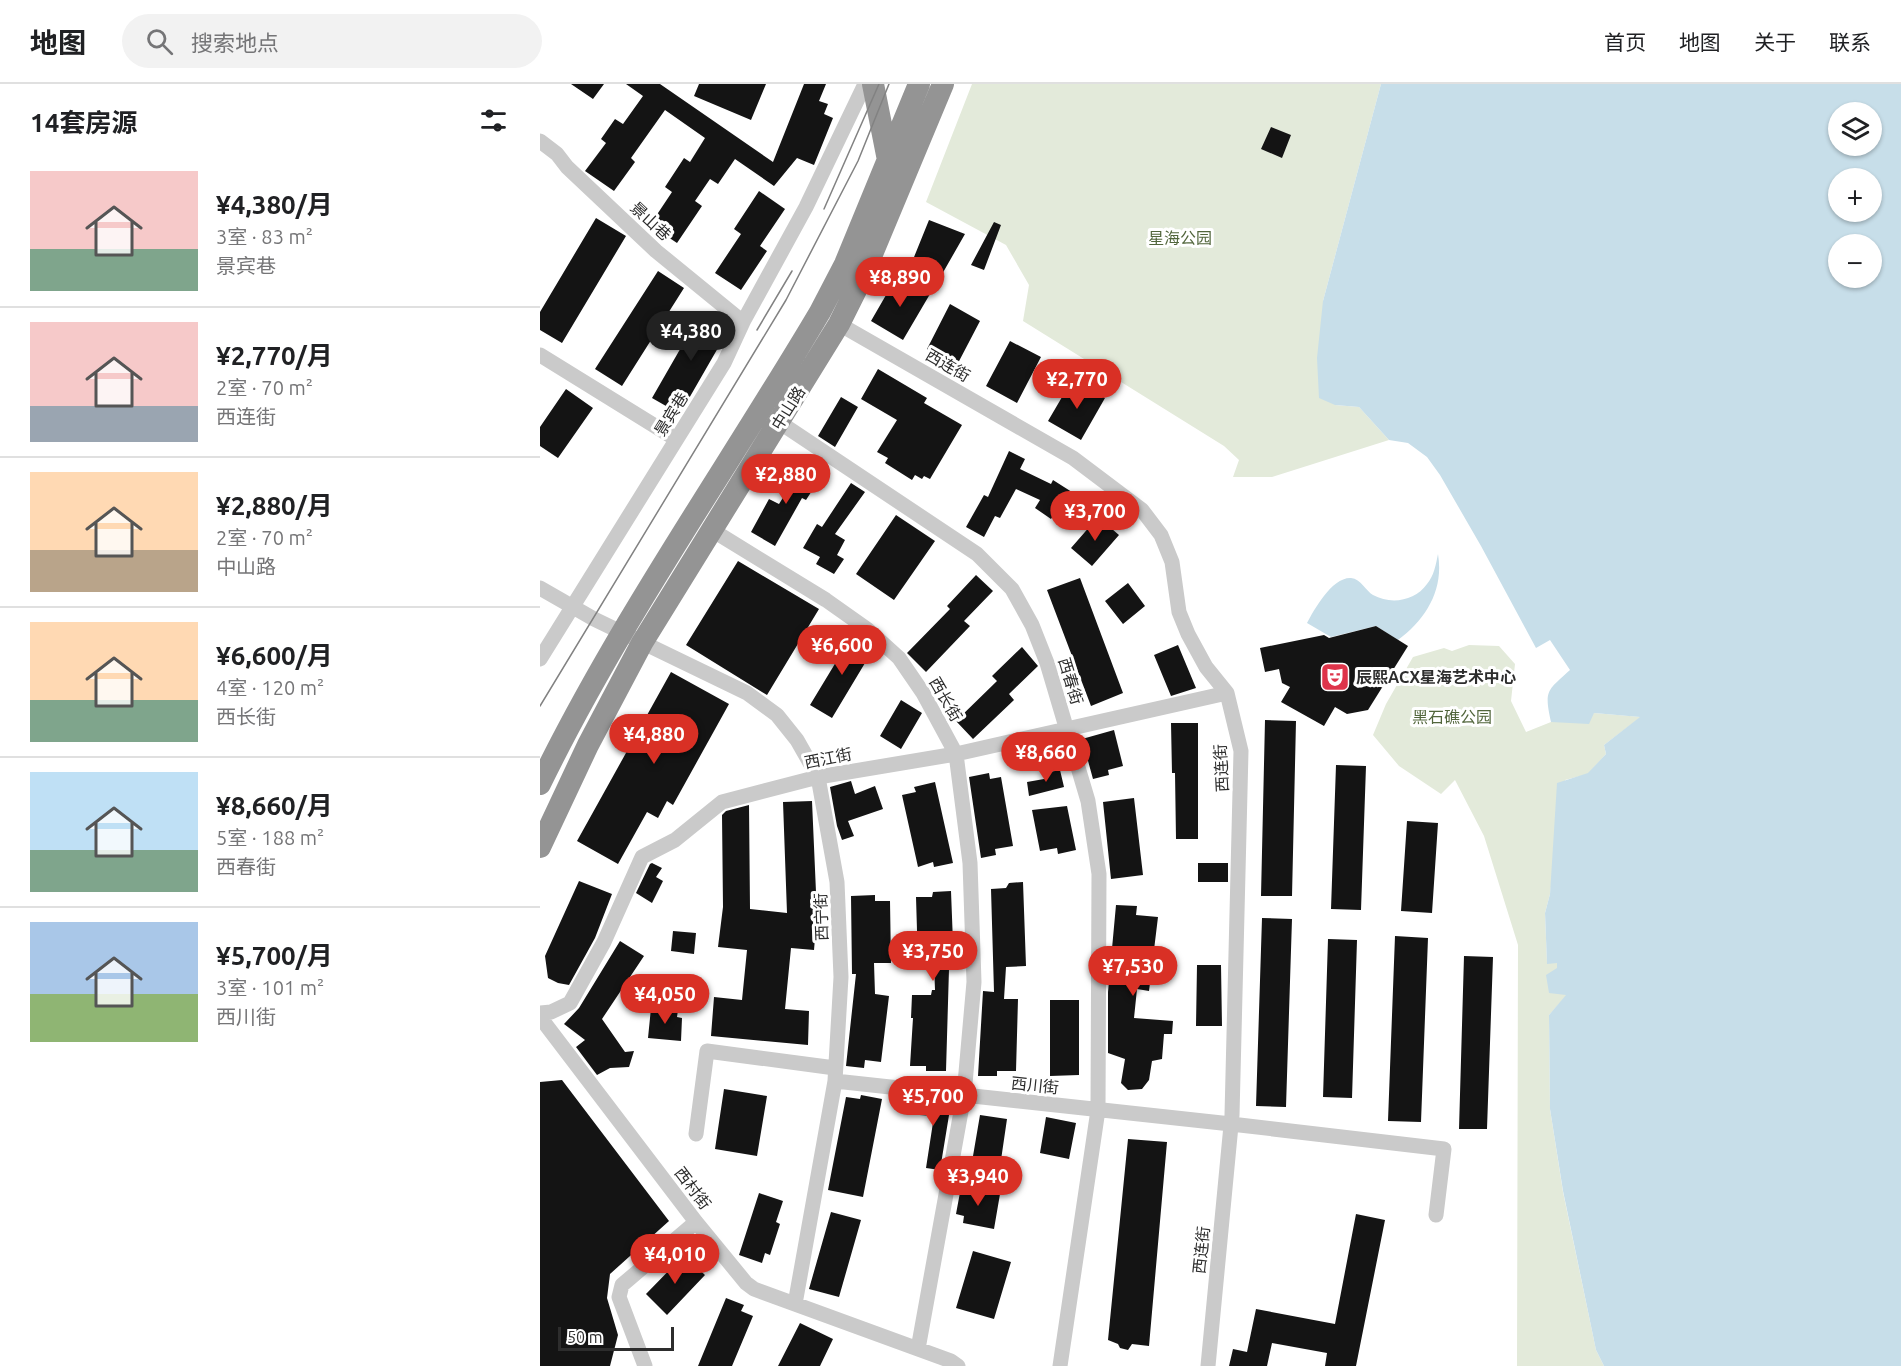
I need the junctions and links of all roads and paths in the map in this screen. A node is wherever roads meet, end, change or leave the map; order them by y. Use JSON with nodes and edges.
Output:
{"nodes":[{"id":1,"x":865,"y":84,"type":"edge"},
{"id":2,"x":873,"y":84,"type":"edge"},
{"id":3,"x":919,"y":84,"type":"edge"},
{"id":4,"x":943,"y":84,"type":"edge"},
{"id":5,"x":540,"y":141,"type":"edge"},
{"id":6,"x":888,"y":160,"type":"junction"},
{"id":7,"x":743,"y":322,"type":"junction"},
{"id":8,"x":839,"y":324,"type":"junction"},
{"id":9,"x":540,"y":356,"type":"edge"},
{"id":10,"x":779,"y":422,"type":"junction"},
{"id":11,"x":676,"y":439,"type":"junction"},
{"id":12,"x":712,"y":530,"type":"junction"},
{"id":13,"x":540,"y":588,"type":"edge"},
{"id":14,"x":573,"y":607,"type":"junction"},
{"id":15,"x":632,"y":638,"type":"junction"},
{"id":16,"x":540,"y":658,"type":"edge"},
{"id":17,"x":1227,"y":693,"type":"junction"},
{"id":18,"x":1066,"y":728,"type":"junction"},
{"id":19,"x":956,"y":754,"type":"junction"},
{"id":20,"x":818,"y":777,"type":"junction"},
{"id":21,"x":540,"y":784,"type":"edge"},
{"id":22,"x":540,"y":847,"type":"edge"},
{"id":23,"x":540,"y":1015,"type":"edge"},
{"id":24,"x":835,"y":1074,"type":"junction"},
{"id":25,"x":964,"y":1095,"type":"junction"},
{"id":26,"x":1098,"y":1110,"type":"junction"},
{"id":27,"x":1231,"y":1124,"type":"junction"},
{"id":28,"x":696,"y":1134,"type":"dead end"},
{"id":29,"x":1436,"y":1215,"type":"dead end"},
{"id":30,"x":696,"y":1222,"type":"junction"},
{"id":31,"x":795,"y":1304,"type":"junction"},
{"id":32,"x":918,"y":1349,"type":"junction"},
{"id":33,"x":645,"y":1366,"type":"edge"},
{"id":34,"x":958,"y":1366,"type":"edge"},
{"id":35,"x":1060,"y":1366,"type":"edge"},
{"id":36,"x":1208,"y":1366,"type":"edge"}],
"edges":[{"from":1,"to":7,"type":"street","name":"景宾巷"},
{"from":2,"to":6,"type":"highway"},
{"from":3,"to":6,"type":"highway","name":"中山路"},
{"from":4,"to":8,"type":"highway","name":"中山路"},
{"from":5,"to":7,"type":"street","name":"景山巷"},
{"from":6,"to":15,"type":"highway","name":"中山路"},
{"from":7,"to":11,"type":"street","name":"景宾巷"},
{"from":8,"to":10,"type":"highway","name":"中山路"},
{"from":8,"to":17,"type":"street","name":"西连街"},
{"from":9,"to":11,"type":"street"},
{"from":10,"to":12,"type":"highway","name":"中山路"},
{"from":10,"to":18,"type":"street","name":"西春街"},
{"from":11,"to":14,"type":"street","name":"景宾巷"},
{"from":12,"to":15,"type":"highway","name":"中山路"},
{"from":12,"to":19,"type":"street","name":"西长街"},
{"from":13,"to":14,"type":"street","name":"西宁街"},
{"from":14,"to":15,"type":"street","name":"西宁街"},
{"from":14,"to":16,"type":"street","name":"景宾巷"},
{"from":15,"to":20,"type":"street","name":"西宁街"},
{"from":15,"to":21,"type":"highway","name":"中山路"},
{"from":15,"to":22,"type":"highway","name":"中山路"},
{"from":17,"to":18,"type":"street","name":"西江街"},
{"from":17,"to":27,"type":"street","name":"西连街"},
{"from":18,"to":19,"type":"street","name":"西江街"},
{"from":18,"to":26,"type":"street","name":"西春街"},
{"from":19,"to":20,"type":"street","name":"西江街"},
{"from":19,"to":25,"type":"street","name":"西长街"},
{"from":20,"to":23,"type":"street","name":"西江街"},
{"from":20,"to":24,"type":"street","name":"西宁街"},
{"from":23,"to":30,"type":"street","name":"西村街"},
{"from":24,"to":25,"type":"street","name":"西川街"},
{"from":24,"to":28,"type":"street","name":"西川街"},
{"from":24,"to":31,"type":"street","name":"西宁街"},
{"from":25,"to":26,"type":"street","name":"西川街"},
{"from":25,"to":32,"type":"street","name":"西长街"},
{"from":26,"to":27,"type":"street","name":"西川街"},
{"from":26,"to":35,"type":"street","name":"西春街"},
{"from":27,"to":29,"type":"street","name":"西川街"},
{"from":27,"to":36,"type":"street","name":"西连街"},
{"from":30,"to":31,"type":"street","name":"西村街"},
{"from":30,"to":33,"type":"street"},
{"from":31,"to":32,"type":"street","name":"西村街"},
{"from":32,"to":34,"type":"street","name":"西村街"}]}
